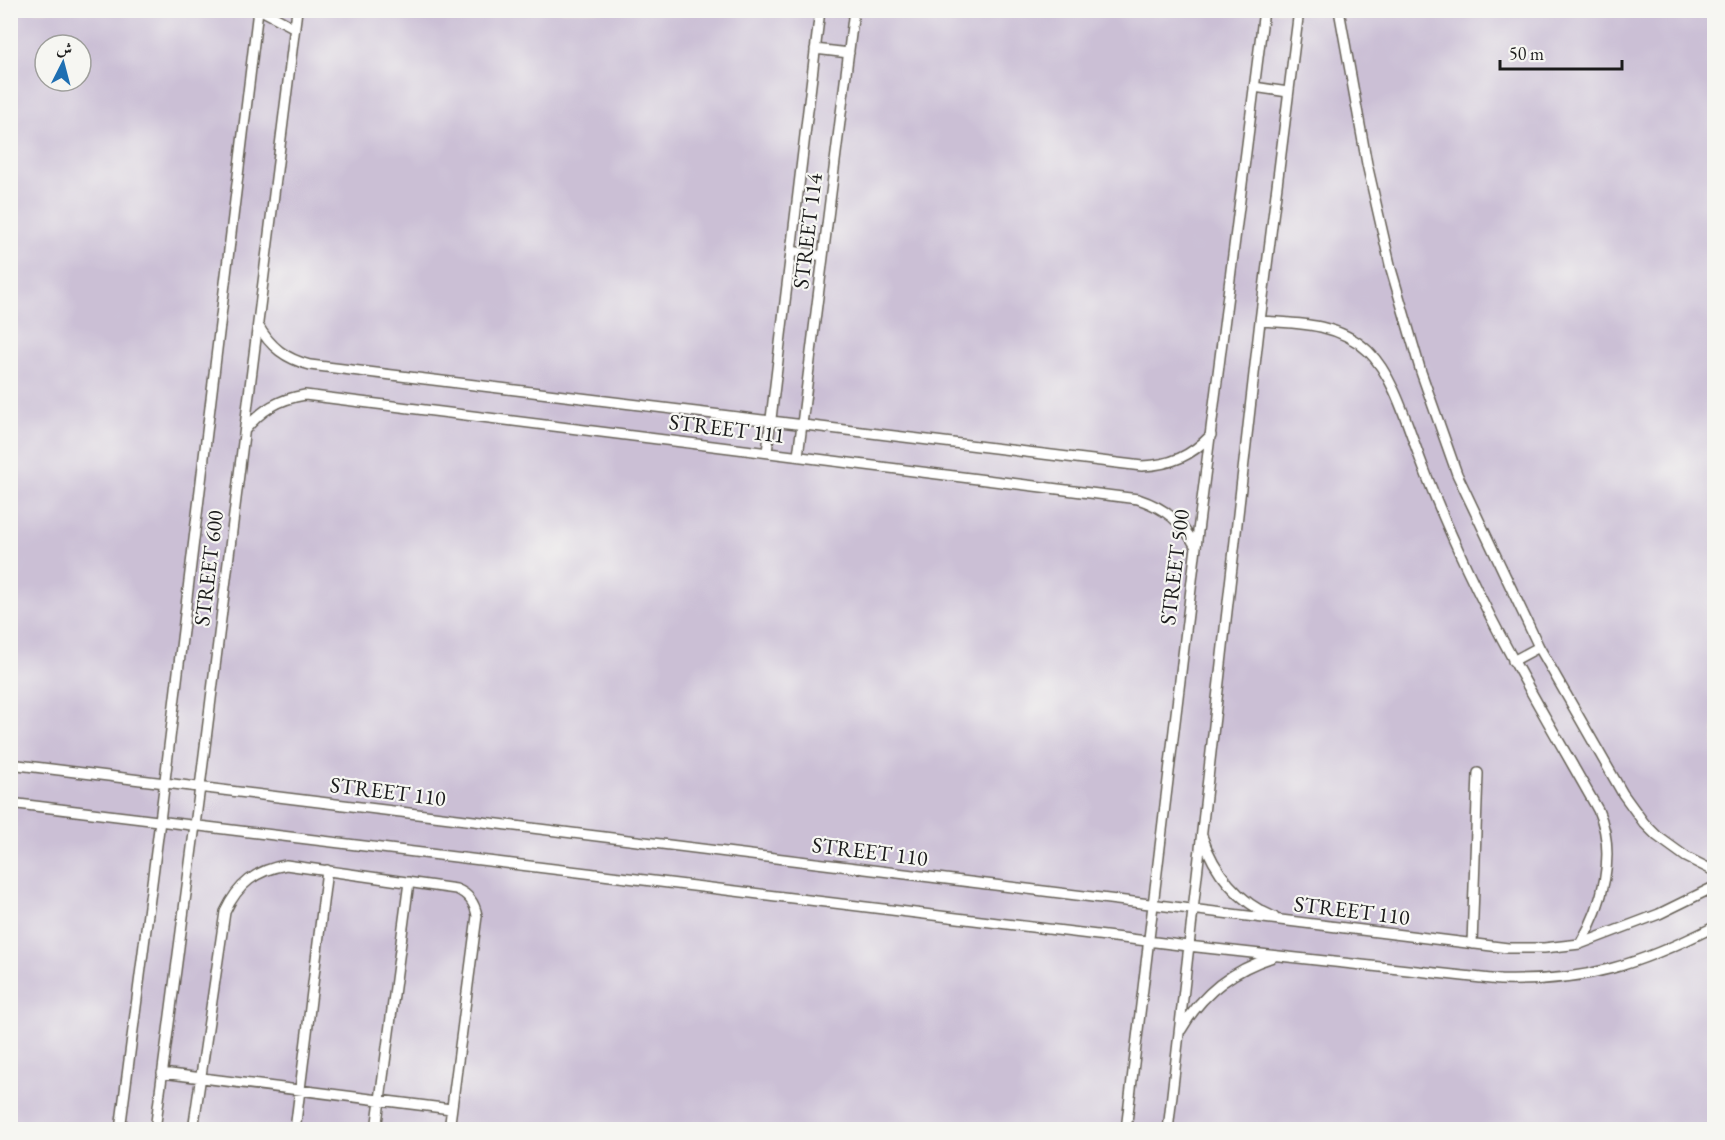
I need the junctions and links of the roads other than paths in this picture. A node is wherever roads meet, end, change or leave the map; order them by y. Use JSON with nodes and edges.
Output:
{"nodes":[{"id":1,"x":259,"y":10,"type":"edge"},
{"id":2,"x":297,"y":10,"type":"edge"},
{"id":3,"x":820,"y":10,"type":"edge"},
{"id":4,"x":854,"y":10,"type":"edge"},
{"id":5,"x":1264,"y":10,"type":"edge"},
{"id":6,"x":1299,"y":10,"type":"edge"},
{"id":7,"x":1339,"y":10,"type":"edge"},
{"id":8,"x":295,"y":27,"type":"junction"},
{"id":9,"x":815,"y":49,"type":"junction"},
{"id":10,"x":849,"y":53,"type":"junction"},
{"id":11,"x":1254,"y":87,"type":"junction"},
{"id":12,"x":1288,"y":92,"type":"junction"},
{"id":13,"x":791,"y":251,"type":"junction"},
{"id":14,"x":823,"y":255,"type":"junction"},
{"id":15,"x":1260,"y":321,"type":"junction"},
{"id":16,"x":258,"y":325,"type":"junction"},
{"id":17,"x":770,"y":421,"type":"junction"},
{"id":18,"x":802,"y":425,"type":"junction"},
{"id":19,"x":245,"y":430,"type":"junction"},
{"id":20,"x":1211,"y":435,"type":"junction"},
{"id":21,"x":767,"y":452,"type":"junction"},
{"id":22,"x":798,"y":456,"type":"junction"},
{"id":23,"x":1196,"y":547,"type":"junction"},
{"id":24,"x":1539,"y":647,"type":"junction"},
{"id":25,"x":1513,"y":661,"type":"junction"},
{"id":26,"x":10,"y":764,"type":"edge"},
{"id":27,"x":1478,"y":773,"type":"dead end"},
{"id":28,"x":164,"y":783,"type":"junction"},
{"id":29,"x":200,"y":787,"type":"junction"},
{"id":30,"x":10,"y":803,"type":"edge"},
{"id":31,"x":160,"y":821,"type":"junction"},
{"id":32,"x":195,"y":826,"type":"junction"},
{"id":33,"x":1201,"y":834,"type":"junction"},
{"id":34,"x":327,"y":870,"type":"junction"},
{"id":35,"x":1714,"y":871,"type":"edge"},
{"id":36,"x":409,"y":882,"type":"junction"},
{"id":37,"x":1714,"y":887,"type":"edge"},
{"id":38,"x":1153,"y":905,"type":"junction"},
{"id":39,"x":1192,"y":910,"type":"junction"},
{"id":40,"x":1284,"y":921,"type":"junction"},
{"id":41,"x":1714,"y":927,"type":"edge"},
{"id":42,"x":1148,"y":941,"type":"junction"},
{"id":43,"x":1472,"y":944,"type":"junction"},
{"id":44,"x":1580,"y":944,"type":"junction"},
{"id":45,"x":1188,"y":945,"type":"junction"},
{"id":46,"x":1277,"y":956,"type":"junction"},
{"id":47,"x":1178,"y":1035,"type":"junction"},
{"id":48,"x":162,"y":1073,"type":"junction"},
{"id":49,"x":200,"y":1078,"type":"junction"},
{"id":50,"x":300,"y":1090,"type":"junction"},
{"id":51,"x":380,"y":1100,"type":"junction"},
{"id":52,"x":451,"y":1109,"type":"junction"},
{"id":53,"x":120,"y":1130,"type":"edge"},
{"id":54,"x":155,"y":1130,"type":"edge"},
{"id":55,"x":193,"y":1130,"type":"edge"},
{"id":56,"x":295,"y":1130,"type":"edge"},
{"id":57,"x":376,"y":1130,"type":"edge"},
{"id":58,"x":449,"y":1130,"type":"edge"},
{"id":59,"x":1126,"y":1130,"type":"edge"},
{"id":60,"x":1168,"y":1130,"type":"edge"}],
"edges":[{"from":1,"to":8,"type":"lane"},
{"from":1,"to":28,"type":"lane","name":"STREET 600"},
{"from":2,"to":8,"type":"lane","name":"STREET 600"},
{"from":3,"to":9,"type":"lane","name":"STREET 114"},
{"from":4,"to":10,"type":"lane","name":"STREET 114"},
{"from":5,"to":11,"type":"lane","name":"STREET 500"},
{"from":6,"to":12,"type":"lane"},
{"from":7,"to":24,"type":"lane"},
{"from":8,"to":16,"type":"lane","name":"STREET 600"},
{"from":9,"to":10,"type":"lane"},
{"from":9,"to":13,"type":"lane","name":"STREET 114"},
{"from":10,"to":14,"type":"lane","name":"STREET 114"},
{"from":11,"to":12,"type":"lane"},
{"from":11,"to":20,"type":"lane","name":"STREET 500"},
{"from":12,"to":15,"type":"lane"},
{"from":13,"to":14,"type":"lane"},
{"from":13,"to":17,"type":"lane","name":"STREET 114"},
{"from":14,"to":18,"type":"lane","name":"STREET 114"},
{"from":15,"to":25,"type":"lane"},
{"from":15,"to":33,"type":"lane"},
{"from":16,"to":17,"type":"lane","name":"STREET 111"},
{"from":16,"to":19,"type":"lane","name":"STREET 600"},
{"from":17,"to":18,"type":"lane","name":"STREET 111"},
{"from":17,"to":21,"type":"lane","name":"STREET 114"},
{"from":18,"to":20,"type":"lane","name":"STREET 111"},
{"from":18,"to":22,"type":"lane","name":"STREET 114"},
{"from":19,"to":21,"type":"lane","name":"STREET 111"},
{"from":19,"to":29,"type":"lane","name":"STREET 600"},
{"from":20,"to":23,"type":"lane","name":"STREET 500"},
{"from":21,"to":22,"type":"lane","name":"STREET 111"},
{"from":22,"to":23,"type":"lane","name":"STREET 111"},
{"from":23,"to":38,"type":"lane","name":"STREET 500"},
{"from":24,"to":25,"type":"lane"},
{"from":24,"to":35,"type":"lane"},
{"from":25,"to":44,"type":"lane"},
{"from":26,"to":28,"type":"lane","name":"STREET 110"},
{"from":27,"to":43,"type":"lane"},
{"from":28,"to":29,"type":"lane","name":"STREET 110"},
{"from":28,"to":31,"type":"lane","name":"STREET 600"},
{"from":29,"to":32,"type":"lane","name":"STREET 600"},
{"from":29,"to":38,"type":"lane","name":"STREET 110"},
{"from":30,"to":31,"type":"lane"},
{"from":31,"to":32,"type":"lane"},
{"from":31,"to":53,"type":"lane","name":"STREET 600"},
{"from":32,"to":42,"type":"lane"},
{"from":32,"to":48,"type":"lane","name":"STREET 600"},
{"from":33,"to":39,"type":"lane"},
{"from":33,"to":40,"type":"lane"},
{"from":34,"to":36,"type":"lane"},
{"from":34,"to":49,"type":"lane"},
{"from":34,"to":50,"type":"lane"},
{"from":36,"to":51,"type":"lane"},
{"from":36,"to":52,"type":"lane"},
{"from":37,"to":44,"type":"lane","name":"STREET 110"},
{"from":38,"to":39,"type":"lane","name":"STREET 110"},
{"from":38,"to":42,"type":"lane","name":"STREET 500"},
{"from":39,"to":40,"type":"lane","name":"STREET 110"},
{"from":39,"to":45,"type":"lane"},
{"from":40,"to":43,"type":"lane","name":"STREET 110"},
{"from":41,"to":46,"type":"lane"},
{"from":42,"to":45,"type":"lane"},
{"from":42,"to":59,"type":"lane","name":"STREET 500"},
{"from":43,"to":44,"type":"lane","name":"STREET 110"},
{"from":45,"to":46,"type":"lane"},
{"from":45,"to":47,"type":"lane"},
{"from":46,"to":47,"type":"lane"},
{"from":47,"to":60,"type":"lane"},
{"from":48,"to":49,"type":"lane"},
{"from":48,"to":54,"type":"lane","name":"STREET 600"},
{"from":49,"to":50,"type":"lane"},
{"from":49,"to":55,"type":"lane"},
{"from":50,"to":51,"type":"lane"},
{"from":50,"to":56,"type":"lane"},
{"from":51,"to":52,"type":"lane"},
{"from":51,"to":57,"type":"lane"},
{"from":52,"to":58,"type":"lane"}]}
